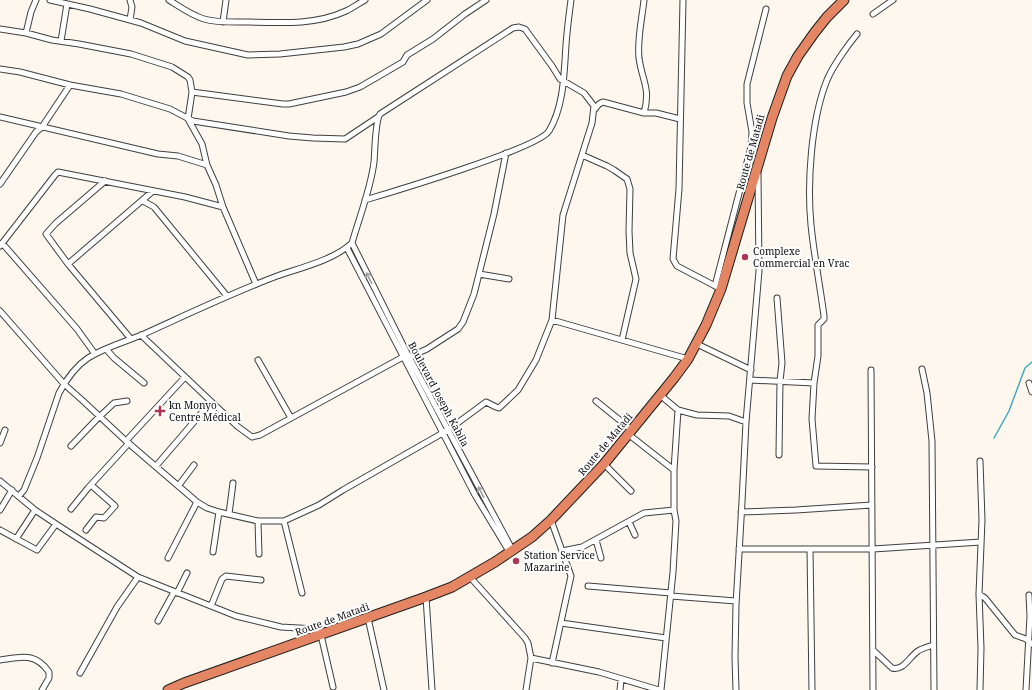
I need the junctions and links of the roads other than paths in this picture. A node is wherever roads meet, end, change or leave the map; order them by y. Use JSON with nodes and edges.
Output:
{"nodes":[{"id":1,"x":36,"y":0,"type":"edge"},
{"id":2,"x":50,"y":0,"type":"edge"},
{"id":3,"x":130,"y":0,"type":"edge"},
{"id":4,"x":169,"y":0,"type":"edge"},
{"id":5,"x":226,"y":0,"type":"edge"},
{"id":6,"x":365,"y":0,"type":"edge"},
{"id":7,"x":427,"y":0,"type":"edge"},
{"id":8,"x":486,"y":0,"type":"edge"},
{"id":9,"x":571,"y":0,"type":"edge"},
{"id":10,"x":644,"y":0,"type":"edge"},
{"id":11,"x":683,"y":0,"type":"edge"},
{"id":12,"x":844,"y":0,"type":"edge"},
{"id":13,"x":893,"y":0,"type":"edge"},
{"id":14,"x":67,"y":4,"type":"junction"},
{"id":15,"x":766,"y":9,"type":"dead end"},
{"id":16,"x":873,"y":14,"type":"dead end"},
{"id":17,"x":130,"y":20,"type":"junction"},
{"id":18,"x":222,"y":22,"type":"junction"},
{"id":19,"x":0,"y":29,"type":"edge"},
{"id":20,"x":26,"y":33,"type":"junction"},
{"id":21,"x":857,"y":34,"type":"dead end"},
{"id":22,"x":61,"y":41,"type":"junction"},
{"id":23,"x":0,"y":69,"type":"edge"},
{"id":24,"x":563,"y":80,"type":"junction"},
{"id":25,"x":70,"y":85,"type":"junction"},
{"id":26,"x":192,"y":92,"type":"junction"},
{"id":27,"x":595,"y":110,"type":"junction"},
{"id":28,"x":644,"y":113,"type":"junction"},
{"id":29,"x":0,"y":117,"type":"edge"},
{"id":30,"x":378,"y":117,"type":"junction"},
{"id":31,"x":188,"y":119,"type":"junction"},
{"id":32,"x":680,"y":119,"type":"junction"},
{"id":33,"x":42,"y":127,"type":"junction"},
{"id":34,"x":506,"y":153,"type":"junction"},
{"id":35,"x":582,"y":155,"type":"junction"},
{"id":36,"x":207,"y":164,"type":"junction"},
{"id":37,"x":758,"y":164,"type":"junction"},
{"id":38,"x":105,"y":181,"type":"junction"},
{"id":39,"x":0,"y":184,"type":"edge"},
{"id":40,"x":153,"y":191,"type":"junction"},
{"id":41,"x":365,"y":200,"type":"junction"},
{"id":42,"x":143,"y":201,"type":"junction"},
{"id":43,"x":223,"y":207,"type":"junction"},
{"id":44,"x":352,"y":243,"type":"junction"},
{"id":45,"x":1,"y":245,"type":"edge"},
{"id":46,"x":347,"y":248,"type":"junction"},
{"id":47,"x":68,"y":264,"type":"junction"},
{"id":48,"x":479,"y":274,"type":"junction"},
{"id":49,"x":509,"y":278,"type":"dead end"},
{"id":50,"x":256,"y":284,"type":"junction"},
{"id":51,"x":718,"y":287,"type":"junction"},
{"id":52,"x":227,"y":296,"type":"junction"},
{"id":53,"x":777,"y":298,"type":"dead end"},
{"id":54,"x":0,"y":311,"type":"edge"},
{"id":55,"x":552,"y":320,"type":"junction"},
{"id":56,"x":142,"y":335,"type":"junction"},
{"id":57,"x":131,"y":339,"type":"junction"},
{"id":58,"x":622,"y":340,"type":"junction"},
{"id":59,"x":697,"y":344,"type":"junction"},
{"id":60,"x":106,"y":349,"type":"junction"},
{"id":61,"x":95,"y":354,"type":"junction"},
{"id":62,"x":403,"y":357,"type":"junction"},
{"id":63,"x":409,"y":358,"type":"junction"},
{"id":64,"x":688,"y":359,"type":"junction"},
{"id":65,"x":258,"y":360,"type":"dead end"},
{"id":66,"x":751,"y":370,"type":"junction"},
{"id":67,"x":871,"y":370,"type":"dead end"},
{"id":68,"x":922,"y":370,"type":"dead end"},
{"id":69,"x":185,"y":377,"type":"junction"},
{"id":70,"x":750,"y":380,"type":"junction"},
{"id":71,"x":780,"y":381,"type":"junction"},
{"id":72,"x":144,"y":383,"type":"dead end"},
{"id":73,"x":814,"y":383,"type":"junction"},
{"id":74,"x":1028,"y":383,"type":"dead end"},
{"id":75,"x":64,"y":384,"type":"junction"},
{"id":76,"x":1032,"y":392,"type":"edge"},
{"id":77,"x":660,"y":395,"type":"junction"},
{"id":78,"x":127,"y":401,"type":"dead end"},
{"id":79,"x":596,"y":401,"type":"dead end"},
{"id":80,"x":211,"y":402,"type":"junction"},
{"id":81,"x":678,"y":410,"type":"junction"},
{"id":82,"x":100,"y":416,"type":"junction"},
{"id":83,"x":291,"y":418,"type":"junction"},
{"id":84,"x":746,"y":422,"type":"junction"},
{"id":85,"x":5,"y":430,"type":"dead end"},
{"id":86,"x":445,"y":431,"type":"junction"},
{"id":87,"x":630,"y":432,"type":"junction"},
{"id":88,"x":127,"y":442,"type":"junction"},
{"id":89,"x":0,"y":443,"type":"edge"},
{"id":90,"x":71,"y":446,"type":"dead end"},
{"id":91,"x":779,"y":455,"type":"dead end"},
{"id":92,"x":980,"y":461,"type":"dead end"},
{"id":93,"x":604,"y":464,"type":"junction"},
{"id":94,"x":194,"y":465,"type":"dead end"},
{"id":95,"x":156,"y":466,"type":"junction"},
{"id":96,"x":872,"y":467,"type":"junction"},
{"id":97,"x":674,"y":470,"type":"junction"},
{"id":98,"x":0,"y":481,"type":"edge"},
{"id":99,"x":233,"y":482,"type":"dead end"},
{"id":100,"x":91,"y":484,"type":"junction"},
{"id":101,"x":179,"y":485,"type":"junction"},
{"id":102,"x":12,"y":490,"type":"junction"},
{"id":103,"x":631,"y":491,"type":"dead end"},
{"id":104,"x":19,"y":496,"type":"junction"},
{"id":105,"x":197,"y":502,"type":"junction"},
{"id":106,"x":872,"y":506,"type":"junction"},
{"id":107,"x":71,"y":509,"type":"dead end"},
{"id":108,"x":0,"y":510,"type":"edge"},
{"id":109,"x":35,"y":510,"type":"junction"},
{"id":110,"x":674,"y":510,"type":"junction"},
{"id":111,"x":219,"y":512,"type":"junction"},
{"id":112,"x":741,"y":512,"type":"junction"},
{"id":113,"x":229,"y":514,"type":"junction"},
{"id":114,"x":551,"y":520,"type":"junction"},
{"id":115,"x":258,"y":521,"type":"junction"},
{"id":116,"x":284,"y":521,"type":"junction"},
{"id":117,"x":629,"y":522,"type":"junction"},
{"id":118,"x":56,"y":524,"type":"junction"},
{"id":119,"x":0,"y":530,"type":"edge"},
{"id":120,"x":86,"y":530,"type":"dead end"},
{"id":121,"x":635,"y":535,"type":"dead end"},
{"id":122,"x":16,"y":539,"type":"junction"},
{"id":123,"x":596,"y":540,"type":"junction"},
{"id":124,"x":981,"y":542,"type":"junction"},
{"id":125,"x":932,"y":545,"type":"junction"},
{"id":126,"x":739,"y":549,"type":"junction"},
{"id":127,"x":810,"y":549,"type":"junction"},
{"id":128,"x":873,"y":549,"type":"junction"},
{"id":129,"x":562,"y":551,"type":"junction"},
{"id":130,"x":212,"y":552,"type":"dead end"},
{"id":131,"x":511,"y":552,"type":"junction"},
{"id":132,"x":259,"y":554,"type":"dead end"},
{"id":133,"x":168,"y":558,"type":"dead end"},
{"id":134,"x":601,"y":558,"type":"dead end"},
{"id":135,"x":187,"y":573,"type":"dead end"},
{"id":136,"x":138,"y":577,"type":"junction"},
{"id":137,"x":470,"y":577,"type":"junction"},
{"id":138,"x":261,"y":580,"type":"dead end"},
{"id":139,"x":588,"y":586,"type":"dead end"},
{"id":140,"x":175,"y":592,"type":"junction"},
{"id":141,"x":302,"y":593,"type":"dead end"},
{"id":142,"x":979,"y":594,"type":"junction"},
{"id":143,"x":671,"y":595,"type":"junction"},
{"id":144,"x":1029,"y":595,"type":"dead end"},
{"id":145,"x":426,"y":597,"type":"junction"},
{"id":146,"x":736,"y":601,"type":"junction"},
{"id":147,"x":211,"y":606,"type":"junction"},
{"id":148,"x":1031,"y":617,"type":"edge"},
{"id":149,"x":368,"y":618,"type":"junction"},
{"id":150,"x":158,"y":621,"type":"dead end"},
{"id":151,"x":561,"y":623,"type":"junction"},
{"id":152,"x":321,"y":635,"type":"junction"},
{"id":153,"x":666,"y":638,"type":"junction"},
{"id":154,"x":1030,"y":642,"type":"edge"},
{"id":155,"x":934,"y":645,"type":"junction"},
{"id":156,"x":873,"y":650,"type":"junction"},
{"id":157,"x":530,"y":658,"type":"junction"},
{"id":158,"x":0,"y":660,"type":"edge"},
{"id":159,"x":552,"y":663,"type":"junction"},
{"id":160,"x":80,"y":673,"type":"dead end"},
{"id":161,"x":622,"y":680,"type":"junction"},
{"id":162,"x":333,"y":687,"type":"dead end"},
{"id":163,"x":42,"y":690,"type":"edge"},
{"id":164,"x":168,"y":690,"type":"edge"},
{"id":165,"x":384,"y":690,"type":"edge"},
{"id":166,"x":432,"y":690,"type":"edge"},
{"id":167,"x":526,"y":690,"type":"edge"},
{"id":168,"x":620,"y":690,"type":"edge"},
{"id":169,"x":660,"y":690,"type":"edge"},
{"id":170,"x":736,"y":690,"type":"edge"},
{"id":171,"x":812,"y":690,"type":"edge"},
{"id":172,"x":873,"y":690,"type":"edge"},
{"id":173,"x":934,"y":690,"type":"edge"},
{"id":174,"x":980,"y":690,"type":"edge"},
{"id":175,"x":1026,"y":690,"type":"edge"}],
"edges":[{"from":1,"to":20,"type":"street"},
{"from":2,"to":14,"type":"street"},
{"from":3,"to":17,"type":"street"},
{"from":4,"to":18,"type":"street"},
{"from":5,"to":18,"type":"street"},
{"from":6,"to":18,"type":"street"},
{"from":7,"to":17,"type":"street"},
{"from":8,"to":26,"type":"street"},
{"from":9,"to":24,"type":"street"},
{"from":10,"to":28,"type":"street"},
{"from":11,"to":32,"type":"street"},
{"from":12,"to":37,"type":"highway","name":"Route de Matadi"},
{"from":13,"to":16,"type":"street"},
{"from":14,"to":17,"type":"street"},
{"from":14,"to":22,"type":"street"},
{"from":15,"to":51,"type":"street"},
{"from":19,"to":20,"type":"street"},
{"from":20,"to":22,"type":"street"},
{"from":21,"to":73,"type":"street"},
{"from":22,"to":26,"type":"street"},
{"from":23,"to":25,"type":"street"},
{"from":24,"to":27,"type":"street"},
{"from":24,"to":30,"type":"street"},
{"from":24,"to":34,"type":"street"},
{"from":25,"to":31,"type":"street"},
{"from":25,"to":33,"type":"street"},
{"from":26,"to":31,"type":"street"},
{"from":27,"to":28,"type":"street"},
{"from":27,"to":35,"type":"street"},
{"from":28,"to":32,"type":"street"},
{"from":29,"to":33,"type":"street"},
{"from":30,"to":31,"type":"street"},
{"from":30,"to":41,"type":"street"},
{"from":31,"to":36,"type":"street"},
{"from":32,"to":51,"type":"street"},
{"from":33,"to":36,"type":"street"},
{"from":33,"to":39,"type":"street"},
{"from":34,"to":41,"type":"street"},
{"from":34,"to":48,"type":"street"},
{"from":35,"to":55,"type":"street"},
{"from":35,"to":58,"type":"street"},
{"from":36,"to":43,"type":"street"},
{"from":37,"to":51,"type":"highway","name":"Route de Matadi"},
{"from":37,"to":66,"type":"street"},
{"from":38,"to":40,"type":"street"},
{"from":38,"to":45,"type":"street"},
{"from":38,"to":47,"type":"street"},
{"from":40,"to":42,"type":"street"},
{"from":40,"to":43,"type":"street"},
{"from":41,"to":44,"type":"street"},
{"from":42,"to":47,"type":"street"},
{"from":42,"to":52,"type":"street"},
{"from":43,"to":50,"type":"street"},
{"from":44,"to":46,"type":"street"},
{"from":63,"to":44,"type":"street","name":"Boulevard Joseph Kabila","one_way":true},
{"from":45,"to":61,"type":"street"},
{"from":46,"to":50,"type":"street"},
{"from":46,"to":62,"type":"street","name":"Boulevard Joseph Kabila"},
{"from":47,"to":57,"type":"street"},
{"from":48,"to":49,"type":"street"},
{"from":48,"to":63,"type":"street"},
{"from":50,"to":52,"type":"street"},
{"from":51,"to":59,"type":"highway","name":"Route de Matadi"},
{"from":52,"to":56,"type":"street"},
{"from":53,"to":71,"type":"street"},
{"from":54,"to":75,"type":"street"},
{"from":55,"to":58,"type":"street"},
{"from":55,"to":86,"type":"street"},
{"from":56,"to":57,"type":"street"},
{"from":56,"to":69,"type":"street"},
{"from":57,"to":60,"type":"street"},
{"from":58,"to":64,"type":"street"},
{"from":59,"to":64,"type":"highway","name":"Route de Matadi"},
{"from":59,"to":66,"type":"street"},
{"from":60,"to":61,"type":"street"},
{"from":60,"to":72,"type":"street"},
{"from":61,"to":75,"type":"street"},
{"from":62,"to":63,"type":"street"},
{"from":62,"to":83,"type":"street"},
{"from":62,"to":86,"type":"street","name":"Boulevard Joseph Kabila"},
{"from":63,"to":86,"type":"street","name":"Boulevard Joseph Kabila"},
{"from":64,"to":77,"type":"highway","name":"Route de Matadi"},
{"from":65,"to":83,"type":"street"},
{"from":66,"to":70,"type":"street"},
{"from":67,"to":96,"type":"street"},
{"from":68,"to":125,"type":"street"},
{"from":69,"to":80,"type":"street"},
{"from":69,"to":88,"type":"street"},
{"from":70,"to":71,"type":"street"},
{"from":70,"to":84,"type":"street"},
{"from":71,"to":73,"type":"street"},
{"from":71,"to":91,"type":"street"},
{"from":73,"to":96,"type":"street"},
{"from":74,"to":76,"type":"street"},
{"from":75,"to":82,"type":"street"},
{"from":75,"to":104,"type":"street"},
{"from":77,"to":81,"type":"street"},
{"from":77,"to":87,"type":"highway","name":"Route de Matadi"},
{"from":78,"to":82,"type":"street"},
{"from":79,"to":87,"type":"street"},
{"from":80,"to":83,"type":"street"},
{"from":80,"to":95,"type":"street"},
{"from":81,"to":84,"type":"street"},
{"from":81,"to":97,"type":"street"},
{"from":82,"to":88,"type":"street"},
{"from":82,"to":90,"type":"street"},
{"from":84,"to":112,"type":"street"},
{"from":85,"to":89,"type":"street"},
{"from":86,"to":116,"type":"street"},
{"from":86,"to":131,"type":"street","name":"Boulevard Joseph Kabila"},
{"from":87,"to":93,"type":"highway","name":"Route de Matadi"},
{"from":87,"to":97,"type":"street"},
{"from":88,"to":95,"type":"street"},
{"from":88,"to":100,"type":"street"},
{"from":92,"to":124,"type":"street"},
{"from":93,"to":103,"type":"street"},
{"from":93,"to":114,"type":"highway","name":"Route de Matadi"},
{"from":94,"to":101,"type":"street"},
{"from":95,"to":101,"type":"street"},
{"from":96,"to":106,"type":"street"},
{"from":97,"to":110,"type":"street"},
{"from":98,"to":102,"type":"street"},
{"from":99,"to":113,"type":"street"},
{"from":100,"to":107,"type":"street"},
{"from":100,"to":120,"type":"street"},
{"from":101,"to":105,"type":"street"},
{"from":102,"to":104,"type":"street"},
{"from":102,"to":108,"type":"street"},
{"from":104,"to":109,"type":"street"},
{"from":105,"to":111,"type":"street"},
{"from":105,"to":133,"type":"street"},
{"from":106,"to":112,"type":"street"},
{"from":106,"to":128,"type":"street"},
{"from":109,"to":118,"type":"street"},
{"from":109,"to":122,"type":"street"},
{"from":110,"to":117,"type":"street"},
{"from":110,"to":143,"type":"street"},
{"from":111,"to":113,"type":"street"},
{"from":111,"to":130,"type":"street"},
{"from":112,"to":126,"type":"street"},
{"from":113,"to":115,"type":"street"},
{"from":114,"to":129,"type":"street"},
{"from":114,"to":131,"type":"highway","name":"Route de Matadi"},
{"from":115,"to":116,"type":"street"},
{"from":115,"to":132,"type":"street"},
{"from":116,"to":141,"type":"street"},
{"from":117,"to":121,"type":"street"},
{"from":117,"to":123,"type":"street"},
{"from":118,"to":122,"type":"street"},
{"from":118,"to":136,"type":"street"},
{"from":119,"to":122,"type":"street"},
{"from":123,"to":129,"type":"street"},
{"from":123,"to":134,"type":"street"},
{"from":124,"to":125,"type":"street"},
{"from":124,"to":142,"type":"street"},
{"from":125,"to":128,"type":"street"},
{"from":125,"to":155,"type":"street"},
{"from":126,"to":127,"type":"street"},
{"from":126,"to":146,"type":"street"},
{"from":127,"to":128,"type":"street"},
{"from":127,"to":171,"type":"street"},
{"from":128,"to":156,"type":"street"},
{"from":129,"to":151,"type":"street"},
{"from":131,"to":137,"type":"highway","name":"Route de Matadi"},
{"from":135,"to":140,"type":"street"},
{"from":136,"to":140,"type":"street"},
{"from":136,"to":160,"type":"street"},
{"from":137,"to":145,"type":"highway","name":"Route de Matadi"},
{"from":137,"to":157,"type":"street"},
{"from":138,"to":147,"type":"street"},
{"from":139,"to":143,"type":"street"},
{"from":140,"to":147,"type":"street"},
{"from":140,"to":150,"type":"street"},
{"from":142,"to":154,"type":"street"},
{"from":142,"to":174,"type":"street"},
{"from":143,"to":146,"type":"street"},
{"from":143,"to":153,"type":"street"},
{"from":144,"to":148,"type":"street"},
{"from":145,"to":149,"type":"highway","name":"Route de Matadi"},
{"from":145,"to":166,"type":"street"},
{"from":146,"to":170,"type":"street"},
{"from":147,"to":152,"type":"street"},
{"from":148,"to":154,"type":"street"},
{"from":149,"to":152,"type":"highway","name":"Route de Matadi"},
{"from":149,"to":165,"type":"street"},
{"from":151,"to":153,"type":"street"},
{"from":151,"to":159,"type":"street"},
{"from":152,"to":162,"type":"street"},
{"from":152,"to":164,"type":"highway","name":"Route de Matadi"},
{"from":153,"to":169,"type":"street"},
{"from":154,"to":175,"type":"street"},
{"from":155,"to":156,"type":"street"},
{"from":155,"to":173,"type":"street"},
{"from":156,"to":172,"type":"street"},
{"from":157,"to":159,"type":"street"},
{"from":157,"to":167,"type":"street"},
{"from":158,"to":163,"type":"street"},
{"from":159,"to":161,"type":"street"},
{"from":161,"to":168,"type":"street"},
{"from":161,"to":169,"type":"street"}]}
